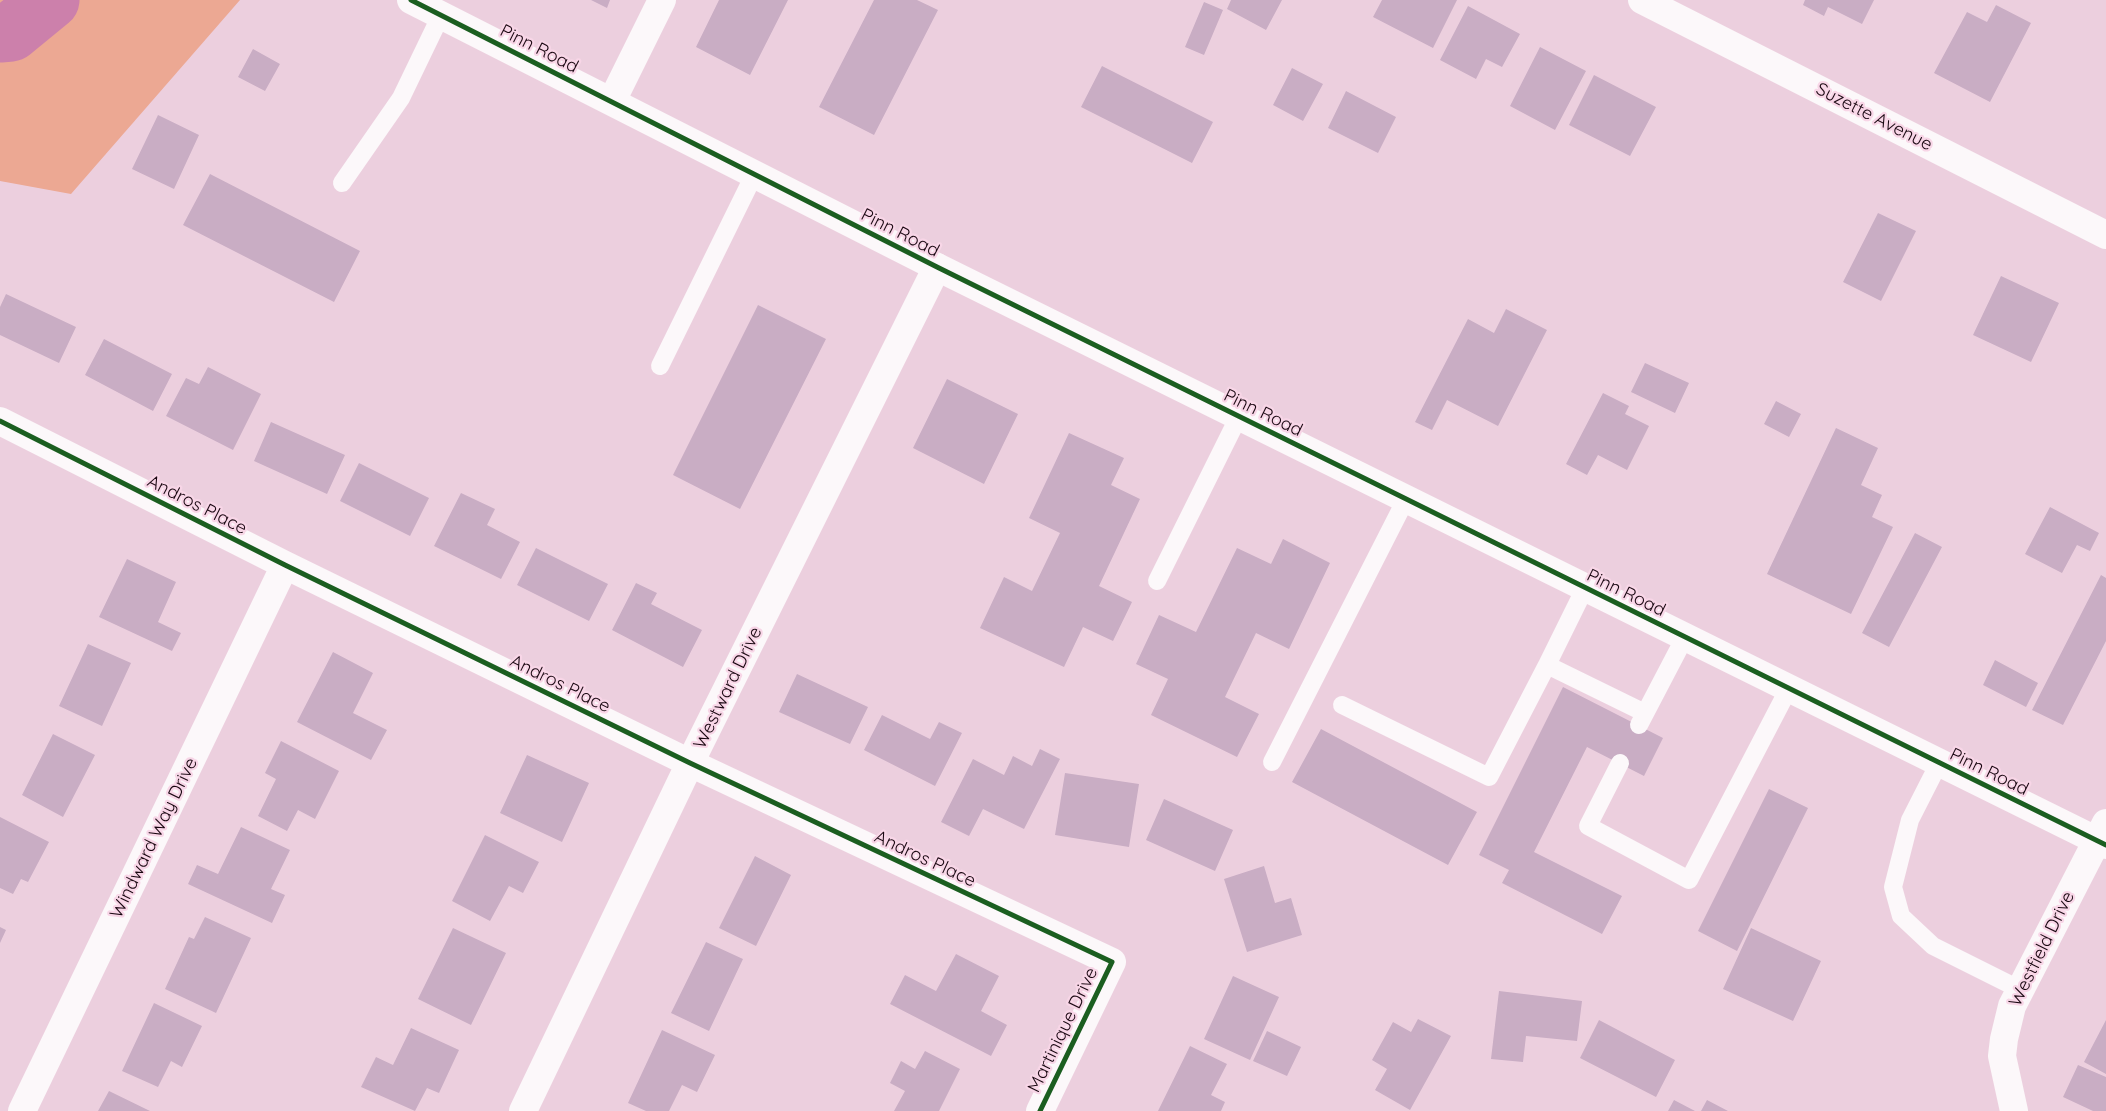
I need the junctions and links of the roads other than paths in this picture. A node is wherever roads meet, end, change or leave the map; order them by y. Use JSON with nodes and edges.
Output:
{"nodes":[{"id":1,"x":411,"y":0,"type":"edge"},
{"id":2,"x":662,"y":0,"type":"edge"},
{"id":3,"x":1642,"y":0,"type":"edge"},
{"id":4,"x":441,"y":15,"type":"junction"},
{"id":5,"x":612,"y":101,"type":"junction"},
{"id":6,"x":754,"y":176,"type":"junction"},
{"id":7,"x":342,"y":183,"type":"dead end"},
{"id":8,"x":2106,"y":235,"type":"edge"},
{"id":9,"x":936,"y":267,"type":"junction"},
{"id":10,"x":660,"y":366,"type":"dead end"},
{"id":11,"x":1239,"y":416,"type":"junction"},
{"id":12,"x":0,"y":421,"type":"edge"},
{"id":13,"x":1406,"y":499,"type":"junction"},
{"id":14,"x":286,"y":565,"type":"junction"},
{"id":15,"x":1157,"y":581,"type":"dead end"},
{"id":16,"x":1585,"y":588,"type":"junction"},
{"id":17,"x":1685,"y":637,"type":"junction"},
{"id":18,"x":1547,"y":666,"type":"junction"},
{"id":19,"x":1789,"y":688,"type":"junction"},
{"id":20,"x":1342,"y":705,"type":"dead end"},
{"id":21,"x":1272,"y":762,"type":"dead end"},
{"id":22,"x":1620,"y":763,"type":"dead end"},
{"id":23,"x":1939,"y":763,"type":"junction"},
{"id":24,"x":690,"y":764,"type":"junction"},
{"id":25,"x":2103,"y":836,"type":"edge"},
{"id":26,"x":1112,"y":962,"type":"joint"},
{"id":27,"x":2021,"y":990,"type":"junction"},
{"id":28,"x":22,"y":1111,"type":"edge"},
{"id":29,"x":523,"y":1111,"type":"edge"},
{"id":30,"x":1040,"y":1111,"type":"edge"},
{"id":31,"x":2014,"y":1111,"type":"edge"}],
"edges":[{"from":1,"to":4,"type":"street","name":"Pinn Road"},
{"from":2,"to":5,"type":"street"},
{"from":3,"to":8,"type":"street","name":"Suzette Avenue"},
{"from":4,"to":5,"type":"street","name":"Pinn Road"},
{"from":4,"to":7,"type":"lane"},
{"from":5,"to":6,"type":"street","name":"Pinn Road"},
{"from":6,"to":9,"type":"street","name":"Pinn Road"},
{"from":6,"to":10,"type":"lane"},
{"from":9,"to":11,"type":"street","name":"Pinn Road"},
{"from":9,"to":24,"type":"street","name":"Westward Drive"},
{"from":11,"to":13,"type":"street","name":"Pinn Road"},
{"from":11,"to":15,"type":"lane"},
{"from":12,"to":14,"type":"street","name":"Andros Place"},
{"from":13,"to":16,"type":"street","name":"Pinn Road"},
{"from":13,"to":21,"type":"lane"},
{"from":14,"to":24,"type":"street","name":"Andros Place"},
{"from":14,"to":28,"type":"street","name":"Windward Way Drive"},
{"from":16,"to":17,"type":"street","name":"Pinn Road"},
{"from":16,"to":18,"type":"lane"},
{"from":17,"to":18,"type":"lane"},
{"from":17,"to":19,"type":"street","name":"Pinn Road"},
{"from":18,"to":20,"type":"lane"},
{"from":19,"to":22,"type":"lane"},
{"from":19,"to":23,"type":"street","name":"Pinn Road"},
{"from":23,"to":25,"type":"street","name":"Pinn Road"},
{"from":23,"to":27,"type":"lane"},
{"from":24,"to":26,"type":"street","name":"Andros Place"},
{"from":24,"to":29,"type":"street","name":"Westward Drive"},
{"from":25,"to":27,"type":"street","name":"Westfield Drive"},
{"from":26,"to":30,"type":"street","name":"Martinique Drive"},
{"from":27,"to":31,"type":"street","name":"Westfield Drive"}]}
